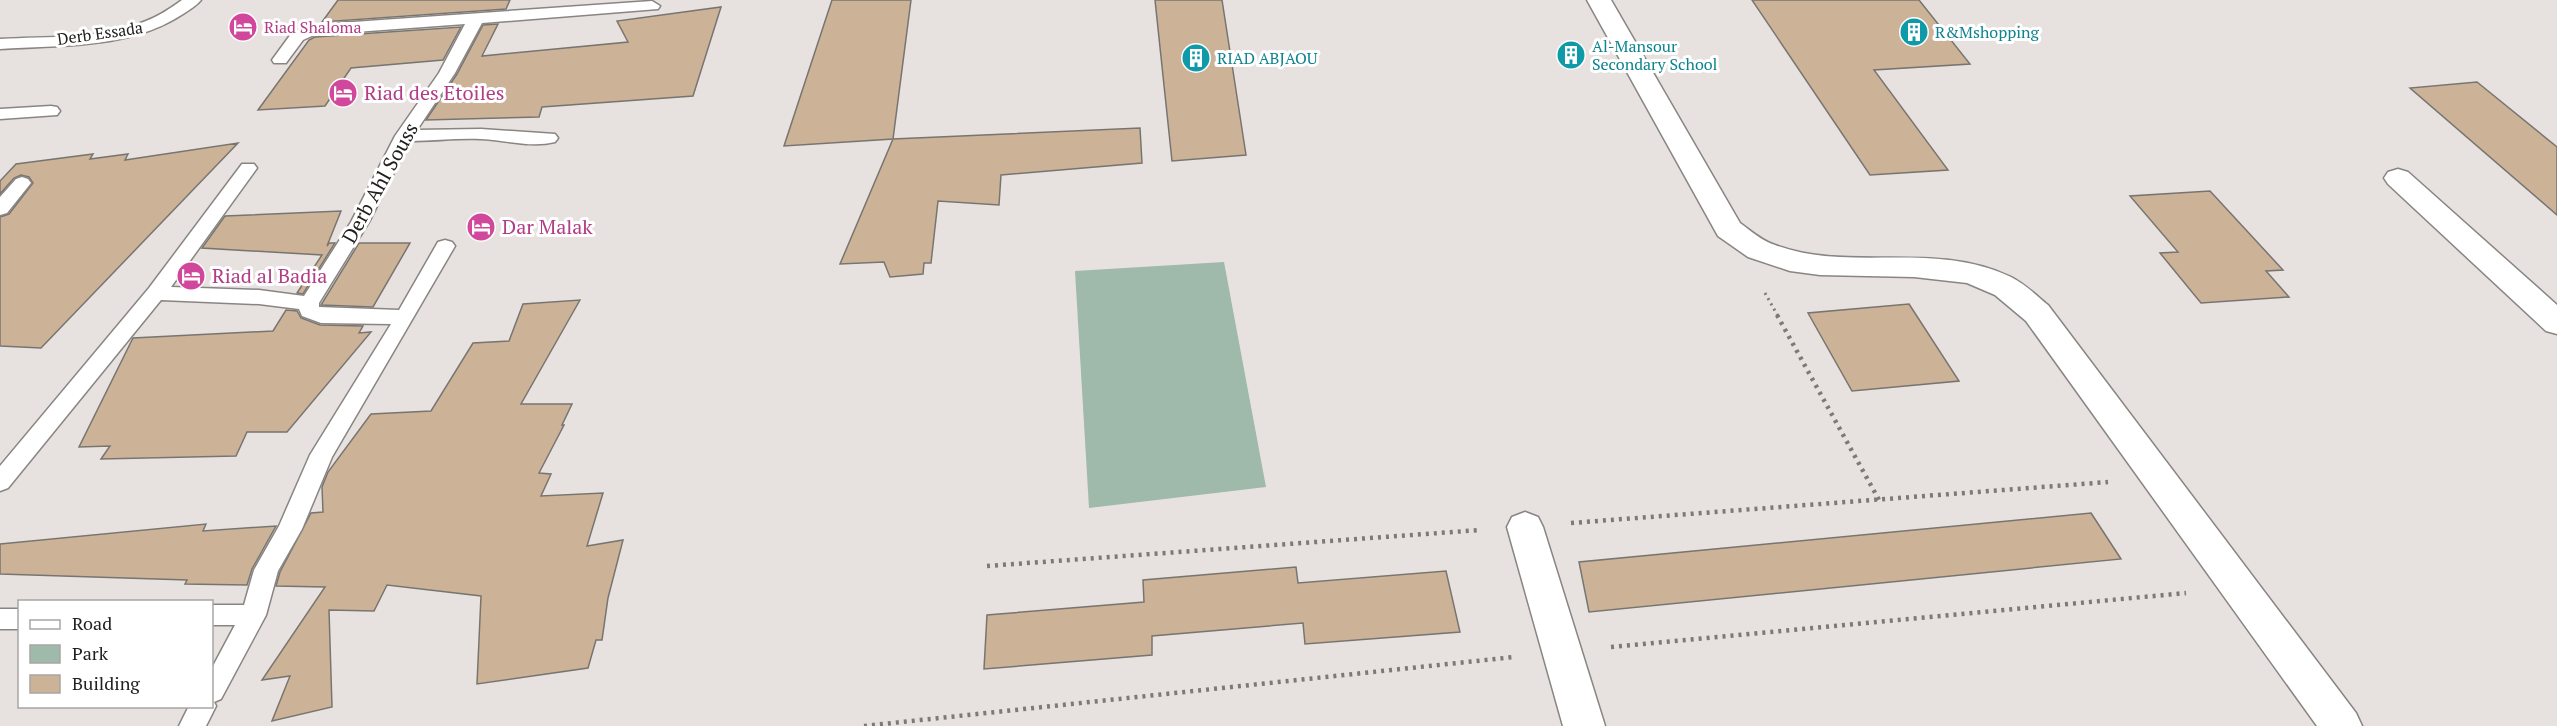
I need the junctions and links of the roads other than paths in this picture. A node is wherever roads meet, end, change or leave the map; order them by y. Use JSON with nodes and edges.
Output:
{"nodes":[{"id":1,"x":193,"y":0,"type":"edge"},
{"id":2,"x":1599,"y":0,"type":"edge"},
{"id":3,"x":652,"y":6,"type":"dead end"},
{"id":4,"x":476,"y":19,"type":"junction"},
{"id":5,"x":0,"y":44,"type":"edge"},
{"id":6,"x":280,"y":60,"type":"dead end"},
{"id":7,"x":51,"y":111,"type":"dead end"},
{"id":8,"x":0,"y":114,"type":"edge"},
{"id":9,"x":404,"y":136,"type":"junction"},
{"id":10,"x":549,"y":138,"type":"dead end"},
{"id":11,"x":248,"y":168,"type":"dead end"},
{"id":12,"x":2398,"y":178,"type":"dead end"},
{"id":13,"x":22,"y":183,"type":"dead end"},
{"id":14,"x":0,"y":209,"type":"edge"},
{"id":15,"x":445,"y":246,"type":"dead end"},
{"id":16,"x":156,"y":293,"type":"junction"},
{"id":17,"x":309,"y":303,"type":"junction"},
{"id":18,"x":405,"y":317,"type":"junction"},
{"id":19,"x":2557,"y":323,"type":"edge"},
{"id":20,"x":0,"y":482,"type":"edge"},
{"id":21,"x":1525,"y":527,"type":"dead end"},
{"id":22,"x":213,"y":615,"type":"edge"},
{"id":23,"x":254,"y":615,"type":"junction"},
{"id":24,"x":0,"y":619,"type":"edge"},
{"id":25,"x":18,"y":619,"type":"edge"},
{"id":26,"x":213,"y":689,"type":"edge"},
{"id":27,"x":202,"y":708,"type":"edge"},
{"id":28,"x":192,"y":726,"type":"edge"},
{"id":29,"x":1584,"y":726,"type":"edge"},
{"id":30,"x":2341,"y":726,"type":"edge"}],
"edges":[{"from":1,"to":5,"type":"lane","name":"Derb Essada"},
{"from":2,"to":30,"type":"street"},
{"from":3,"to":4,"type":"lane"},
{"from":4,"to":6,"type":"lane"},
{"from":4,"to":9,"type":"lane","name":"Derb Ahl Souss"},
{"from":7,"to":8,"type":"lane"},
{"from":9,"to":10,"type":"lane"},
{"from":9,"to":17,"type":"lane","name":"Derb Ahl Souss"},
{"from":11,"to":16,"type":"lane"},
{"from":12,"to":19,"type":"street"},
{"from":13,"to":14,"type":"lane"},
{"from":15,"to":18,"type":"lane"},
{"from":16,"to":17,"type":"lane"},
{"from":16,"to":20,"type":"lane"},
{"from":17,"to":18,"type":"lane"},
{"from":18,"to":23,"type":"lane"},
{"from":21,"to":29,"type":"street"},
{"from":22,"to":23,"type":"lane"},
{"from":23,"to":26,"type":"lane"},
{"from":24,"to":25,"type":"lane"},
{"from":27,"to":28,"type":"lane"}]}
